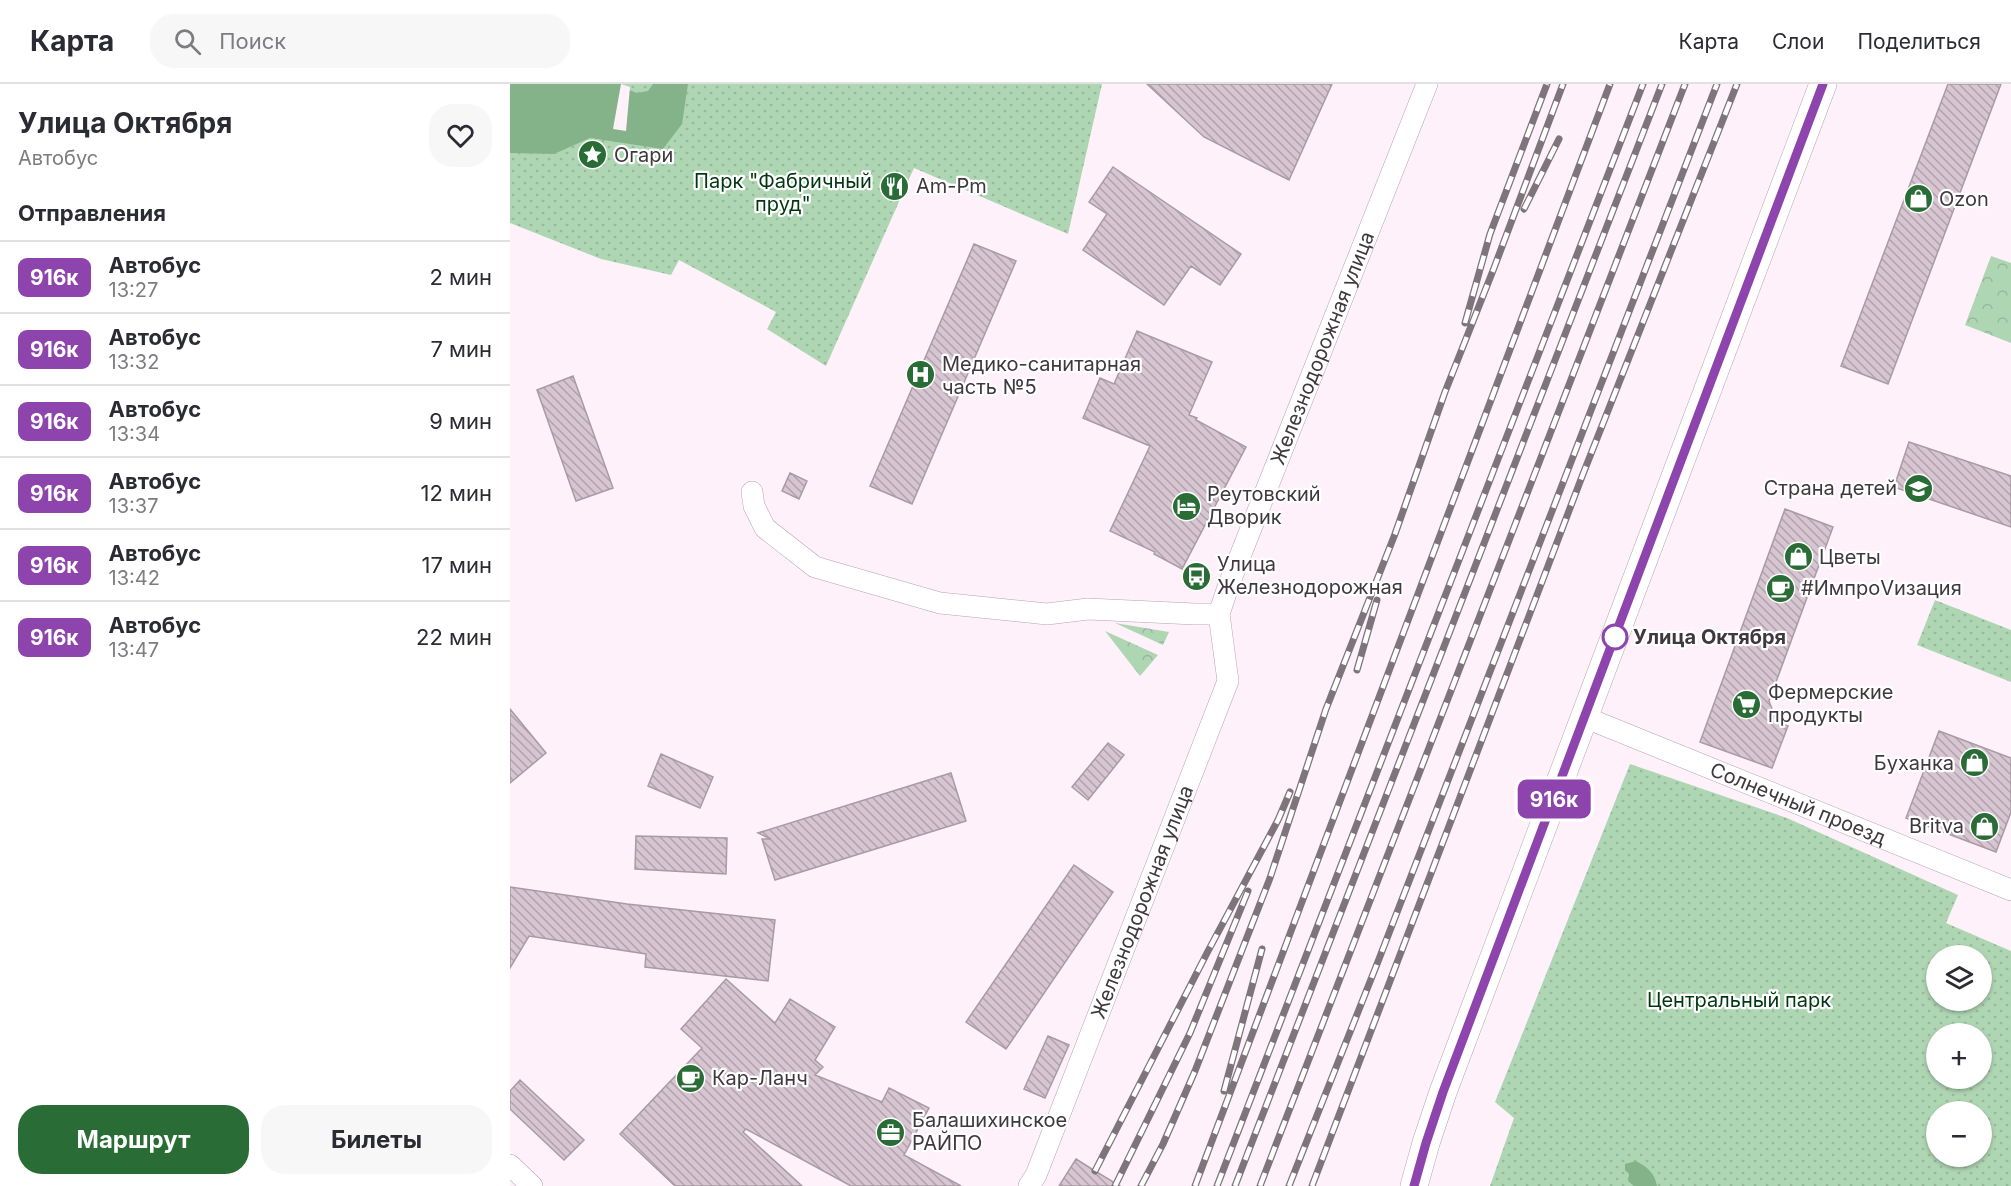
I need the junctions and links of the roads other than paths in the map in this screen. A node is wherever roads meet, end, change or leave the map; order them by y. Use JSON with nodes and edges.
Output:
{"nodes":[{"id":1,"x":1427,"y":84,"type":"edge"},
{"id":2,"x":1823,"y":84,"type":"edge"},
{"id":3,"x":752,"y":492,"type":"dead end"},
{"id":4,"x":1219,"y":614,"type":"junction"},
{"id":5,"x":1584,"y":717,"type":"junction"},
{"id":6,"x":2011,"y":890,"type":"edge"},
{"id":7,"x":510,"y":1165,"type":"edge"},
{"id":8,"x":532,"y":1186,"type":"edge"},
{"id":9,"x":1029,"y":1186,"type":"edge"},
{"id":10,"x":1414,"y":1186,"type":"edge"}],
"edges":[{"from":1,"to":4,"type":"street","name":"Железнодорожная улица"},
{"from":2,"to":5,"type":"street"},
{"from":3,"to":4,"type":"street"},
{"from":4,"to":9,"type":"street","name":"Железнодорожная улица"},
{"from":5,"to":6,"type":"street","name":"Солнечный проезд"},
{"from":5,"to":10,"type":"street"},
{"from":7,"to":8,"type":"street"}]}
